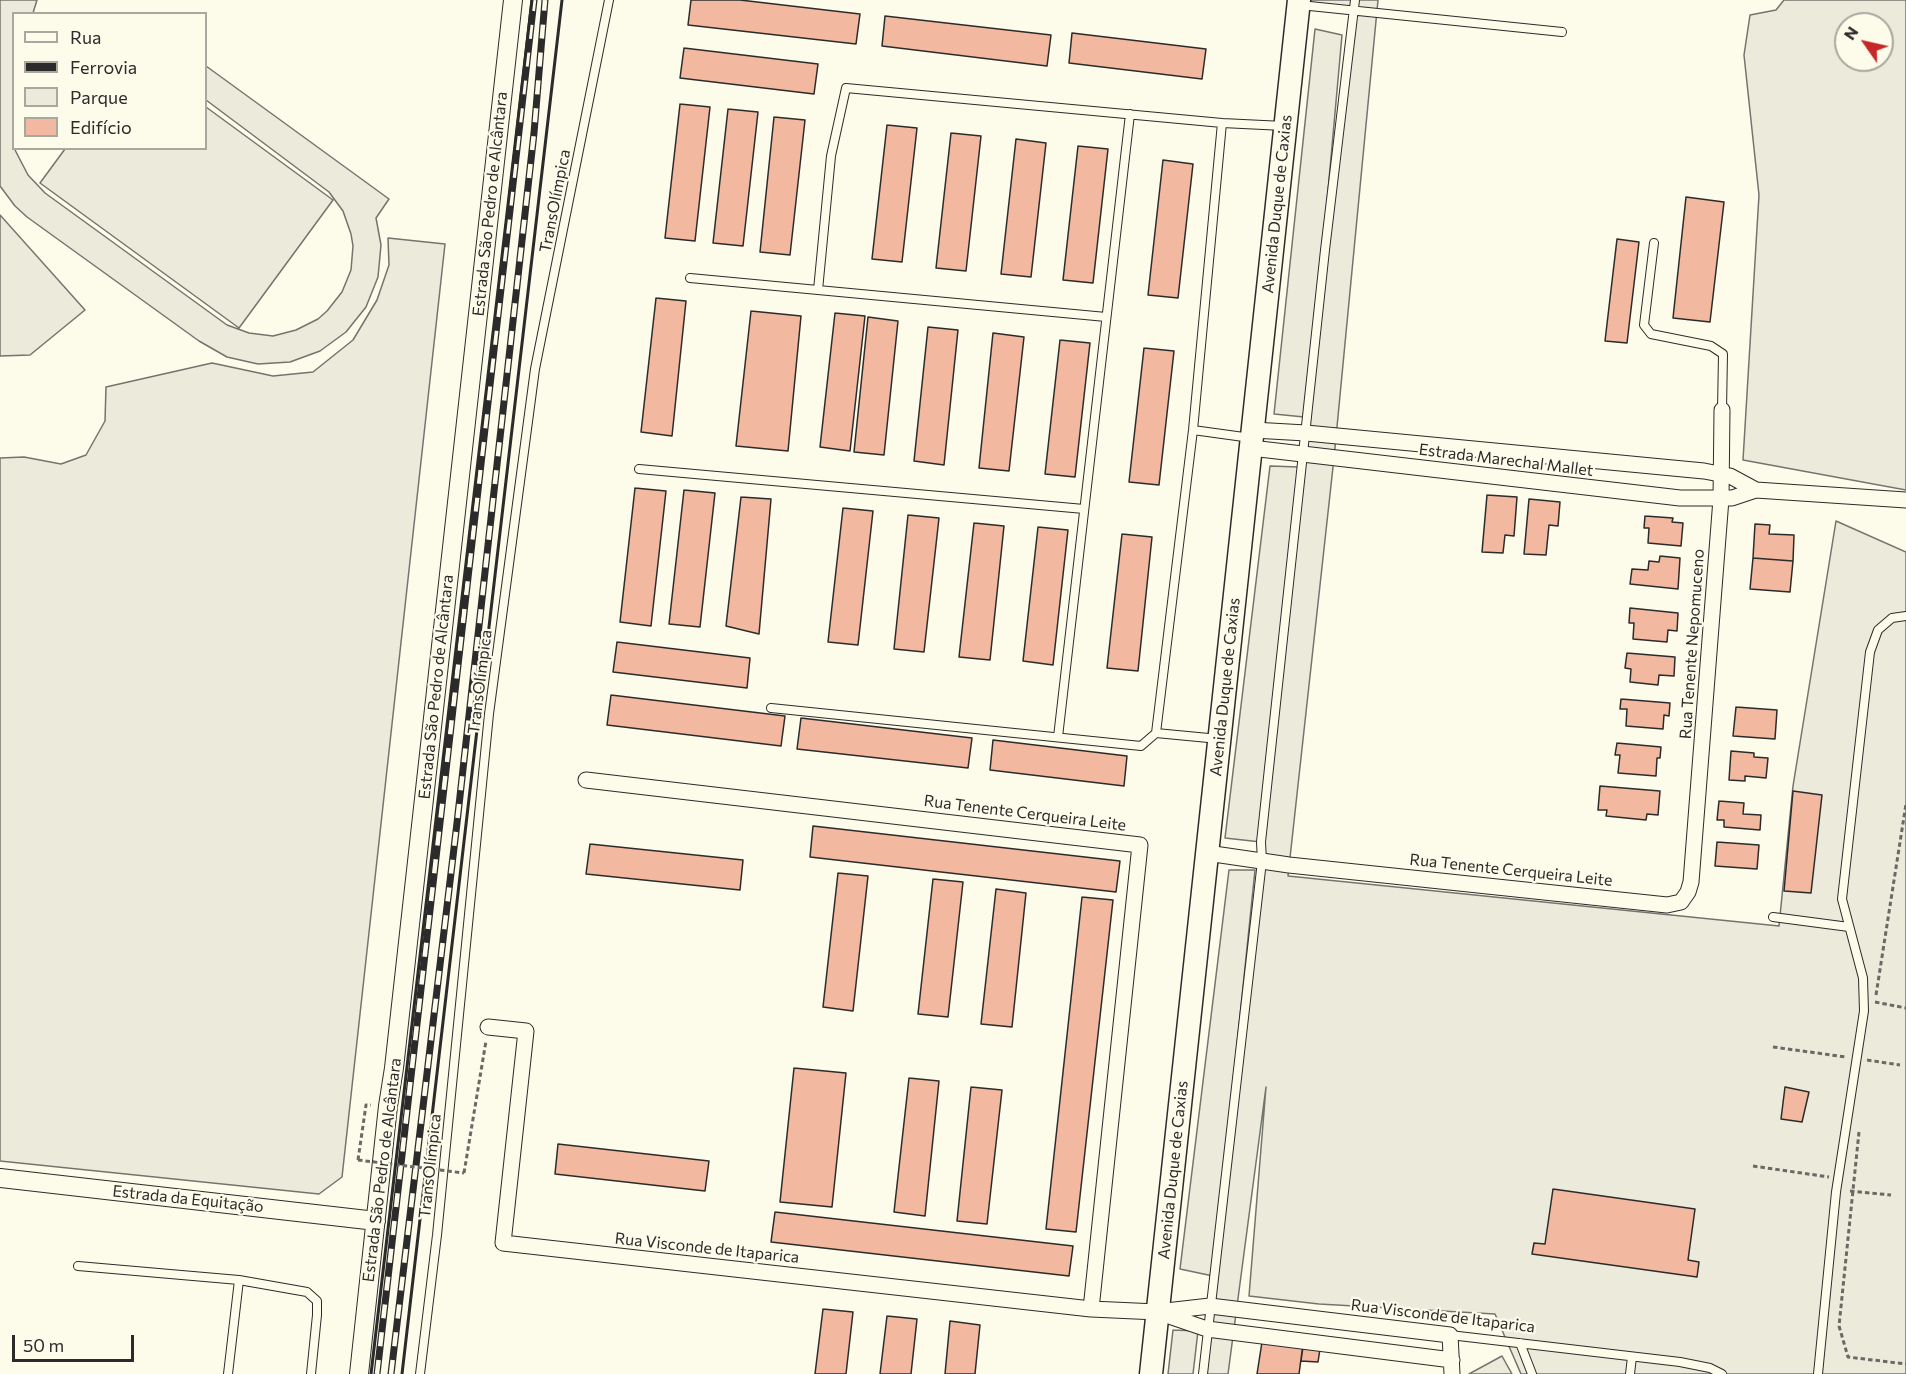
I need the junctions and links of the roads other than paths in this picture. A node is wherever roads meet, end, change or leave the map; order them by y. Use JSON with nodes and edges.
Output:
{"nodes":[{"id":1,"x":513,"y":0,"type":"edge"},
{"id":2,"x":609,"y":0,"type":"edge"},
{"id":3,"x":1355,"y":0,"type":"edge"},
{"id":4,"x":1298,"y":2,"type":"edge"},
{"id":5,"x":1354,"y":10,"type":"junction"},
{"id":6,"x":1562,"y":32,"type":"dead end"},
{"id":7,"x":1130,"y":114,"type":"junction"},
{"id":8,"x":1222,"y":123,"type":"junction"},
{"id":9,"x":1286,"y":126,"type":"junction"},
{"id":10,"x":1654,"y":243,"type":"dead end"},
{"id":11,"x":690,"y":278,"type":"dead end"},
{"id":12,"x":818,"y":290,"type":"junction"},
{"id":13,"x":1106,"y":317,"type":"junction"},
{"id":14,"x":1722,"y":410,"type":"joint"},
{"id":15,"x":1193,"y":430,"type":"junction"},
{"id":16,"x":1306,"y":433,"type":"junction"},
{"id":17,"x":1252,"y":439,"type":"junction"},
{"id":18,"x":1303,"y":454,"type":"junction"},
{"id":19,"x":1521,"y":454,"type":"junction"},
{"id":20,"x":639,"y":470,"type":"dead end"},
{"id":21,"x":1722,"y":473,"type":"junction"},
{"id":22,"x":1517,"y":479,"type":"junction"},
{"id":23,"x":1756,"y":490,"type":"junction"},
{"id":24,"x":1721,"y":499,"type":"junction"},
{"id":25,"x":1906,"y":500,"type":"edge"},
{"id":26,"x":1084,"y":509,"type":"junction"},
{"id":27,"x":1906,"y":616,"type":"edge"},
{"id":28,"x":771,"y":708,"type":"dead end"},
{"id":29,"x":1156,"y":733,"type":"junction"},
{"id":30,"x":1058,"y":737,"type":"junction"},
{"id":31,"x":1220,"y":739,"type":"junction"},
{"id":32,"x":586,"y":780,"type":"dead end"},
{"id":33,"x":1208,"y":853,"type":"junction"},
{"id":34,"x":1262,"y":861,"type":"junction"},
{"id":35,"x":1691,"y":882,"type":"joint"},
{"id":36,"x":1773,"y":917,"type":"dead end"},
{"id":37,"x":1849,"y":927,"type":"junction"},
{"id":38,"x":488,"y":1027,"type":"road end"},
{"id":39,"x":0,"y":1178,"type":"edge"},
{"id":40,"x":376,"y":1221,"type":"junction"},
{"id":41,"x":78,"y":1266,"type":"dead end"},
{"id":42,"x":239,"y":1280,"type":"junction"},
{"id":43,"x":1210,"y":1306,"type":"junction"},
{"id":44,"x":1091,"y":1309,"type":"junction"},
{"id":45,"x":1158,"y":1312,"type":"junction"},
{"id":46,"x":1208,"y":1329,"type":"junction"},
{"id":47,"x":1450,"y":1335,"type":"junction"},
{"id":48,"x":1520,"y":1343,"type":"junction"},
{"id":49,"x":1632,"y":1357,"type":"junction"},
{"id":50,"x":1452,"y":1367,"type":"edge"},
{"id":51,"x":228,"y":1374,"type":"edge"},
{"id":52,"x":311,"y":1374,"type":"edge"},
{"id":53,"x":359,"y":1374,"type":"edge"},
{"id":54,"x":420,"y":1374,"type":"edge"},
{"id":55,"x":1151,"y":1374,"type":"edge"},
{"id":56,"x":1203,"y":1374,"type":"edge"},
{"id":57,"x":1532,"y":1374,"type":"edge"},
{"id":58,"x":1630,"y":1374,"type":"edge"},
{"id":59,"x":1722,"y":1374,"type":"edge"},
{"id":60,"x":1818,"y":1374,"type":"edge"}],
"edges":[{"from":1,"to":40,"type":"street","name":"Estrada São Pedro de Alcântara"},
{"from":2,"to":54,"type":"lane","name":"TransOlímpica"},
{"from":3,"to":5,"type":"lane"},
{"from":4,"to":5,"type":"lane"},
{"from":4,"to":9,"type":"main road","name":"Avenida Duque de Caxias"},
{"from":5,"to":6,"type":"lane"},
{"from":5,"to":16,"type":"lane"},
{"from":7,"to":8,"type":"lane"},
{"from":7,"to":12,"type":"lane"},
{"from":7,"to":13,"type":"lane"},
{"from":8,"to":9,"type":"lane"},
{"from":8,"to":15,"type":"lane"},
{"from":9,"to":17,"type":"main road","name":"Avenida Duque de Caxias"},
{"from":10,"to":14,"type":"lane"},
{"from":11,"to":12,"type":"lane"},
{"from":12,"to":13,"type":"lane"},
{"from":13,"to":26,"type":"lane"},
{"from":14,"to":21,"type":"street","name":"Rua Tenente Nepomuceno"},
{"from":15,"to":17,"type":"lane"},
{"from":15,"to":29,"type":"lane"},
{"from":16,"to":17,"type":"street","name":"Estrada Marechal Mallet"},
{"from":16,"to":18,"type":"lane"},
{"from":16,"to":19,"type":"street","name":"Estrada Marechal Mallet"},
{"from":17,"to":18,"type":"street","name":"Estrada Marechal Mallet"},
{"from":17,"to":31,"type":"main road","name":"Avenida Duque de Caxias"},
{"from":18,"to":22,"type":"street","name":"Estrada Marechal Mallet"},
{"from":18,"to":34,"type":"lane"},
{"from":19,"to":21,"type":"street","name":"Estrada Marechal Mallet"},
{"from":19,"to":22,"type":"street"},
{"from":20,"to":26,"type":"lane"},
{"from":21,"to":23,"type":"street","name":"Estrada Marechal Mallet"},
{"from":21,"to":24,"type":"street","name":"Rua Tenente Nepomuceno"},
{"from":22,"to":24,"type":"street","name":"Estrada Marechal Mallet"},
{"from":23,"to":24,"type":"street","name":"Estrada Marechal Mallet"},
{"from":23,"to":25,"type":"street","name":"Estrada Marechal Mallet"},
{"from":24,"to":35,"type":"street","name":"Rua Tenente Nepomuceno"},
{"from":26,"to":30,"type":"lane"},
{"from":27,"to":37,"type":"lane"},
{"from":28,"to":30,"type":"lane"},
{"from":29,"to":30,"type":"lane"},
{"from":29,"to":31,"type":"lane"},
{"from":31,"to":33,"type":"main road","name":"Avenida Duque de Caxias"},
{"from":32,"to":44,"type":"street","name":"Rua Tenente Cerqueira Leite"},
{"from":33,"to":34,"type":"street","name":"Rua Tenente Cerqueira Leite"},
{"from":33,"to":45,"type":"main road","name":"Avenida Duque de Caxias"},
{"from":34,"to":35,"type":"street","name":"Rua Tenente Cerqueira Leite"},
{"from":34,"to":43,"type":"lane"},
{"from":36,"to":37,"type":"lane"},
{"from":37,"to":60,"type":"lane"},
{"from":38,"to":44,"type":"street","name":"Rua Visconde de Itaparica"},
{"from":39,"to":40,"type":"street","name":"Estrada da Equitação"},
{"from":40,"to":53,"type":"street","name":"Estrada São Pedro de Alcântara"},
{"from":41,"to":42,"type":"lane"},
{"from":42,"to":51,"type":"lane"},
{"from":42,"to":52,"type":"lane"},
{"from":43,"to":45,"type":"street","name":"Rua Visconde de Itaparica"},
{"from":43,"to":46,"type":"lane"},
{"from":43,"to":47,"type":"street","name":"Rua Visconde de Itaparica"},
{"from":44,"to":45,"type":"street","name":"Rua Visconde de Itaparica"},
{"from":45,"to":46,"type":"street","name":"Rua Visconde de Itaparica"},
{"from":45,"to":55,"type":"main road","name":"Avenida Duque de Caxias"},
{"from":46,"to":50,"type":"street","name":"Rua Visconde de Itaparica"},
{"from":46,"to":56,"type":"lane"},
{"from":47,"to":48,"type":"lane","name":"Rua Visconde de Itaparica"},
{"from":47,"to":50,"type":"street"},
{"from":48,"to":49,"type":"lane","name":"Rua Visconde de Itaparica"},
{"from":48,"to":57,"type":"lane"},
{"from":49,"to":58,"type":"lane"},
{"from":49,"to":59,"type":"lane","name":"Rua Visconde de Itaparica"}]}
